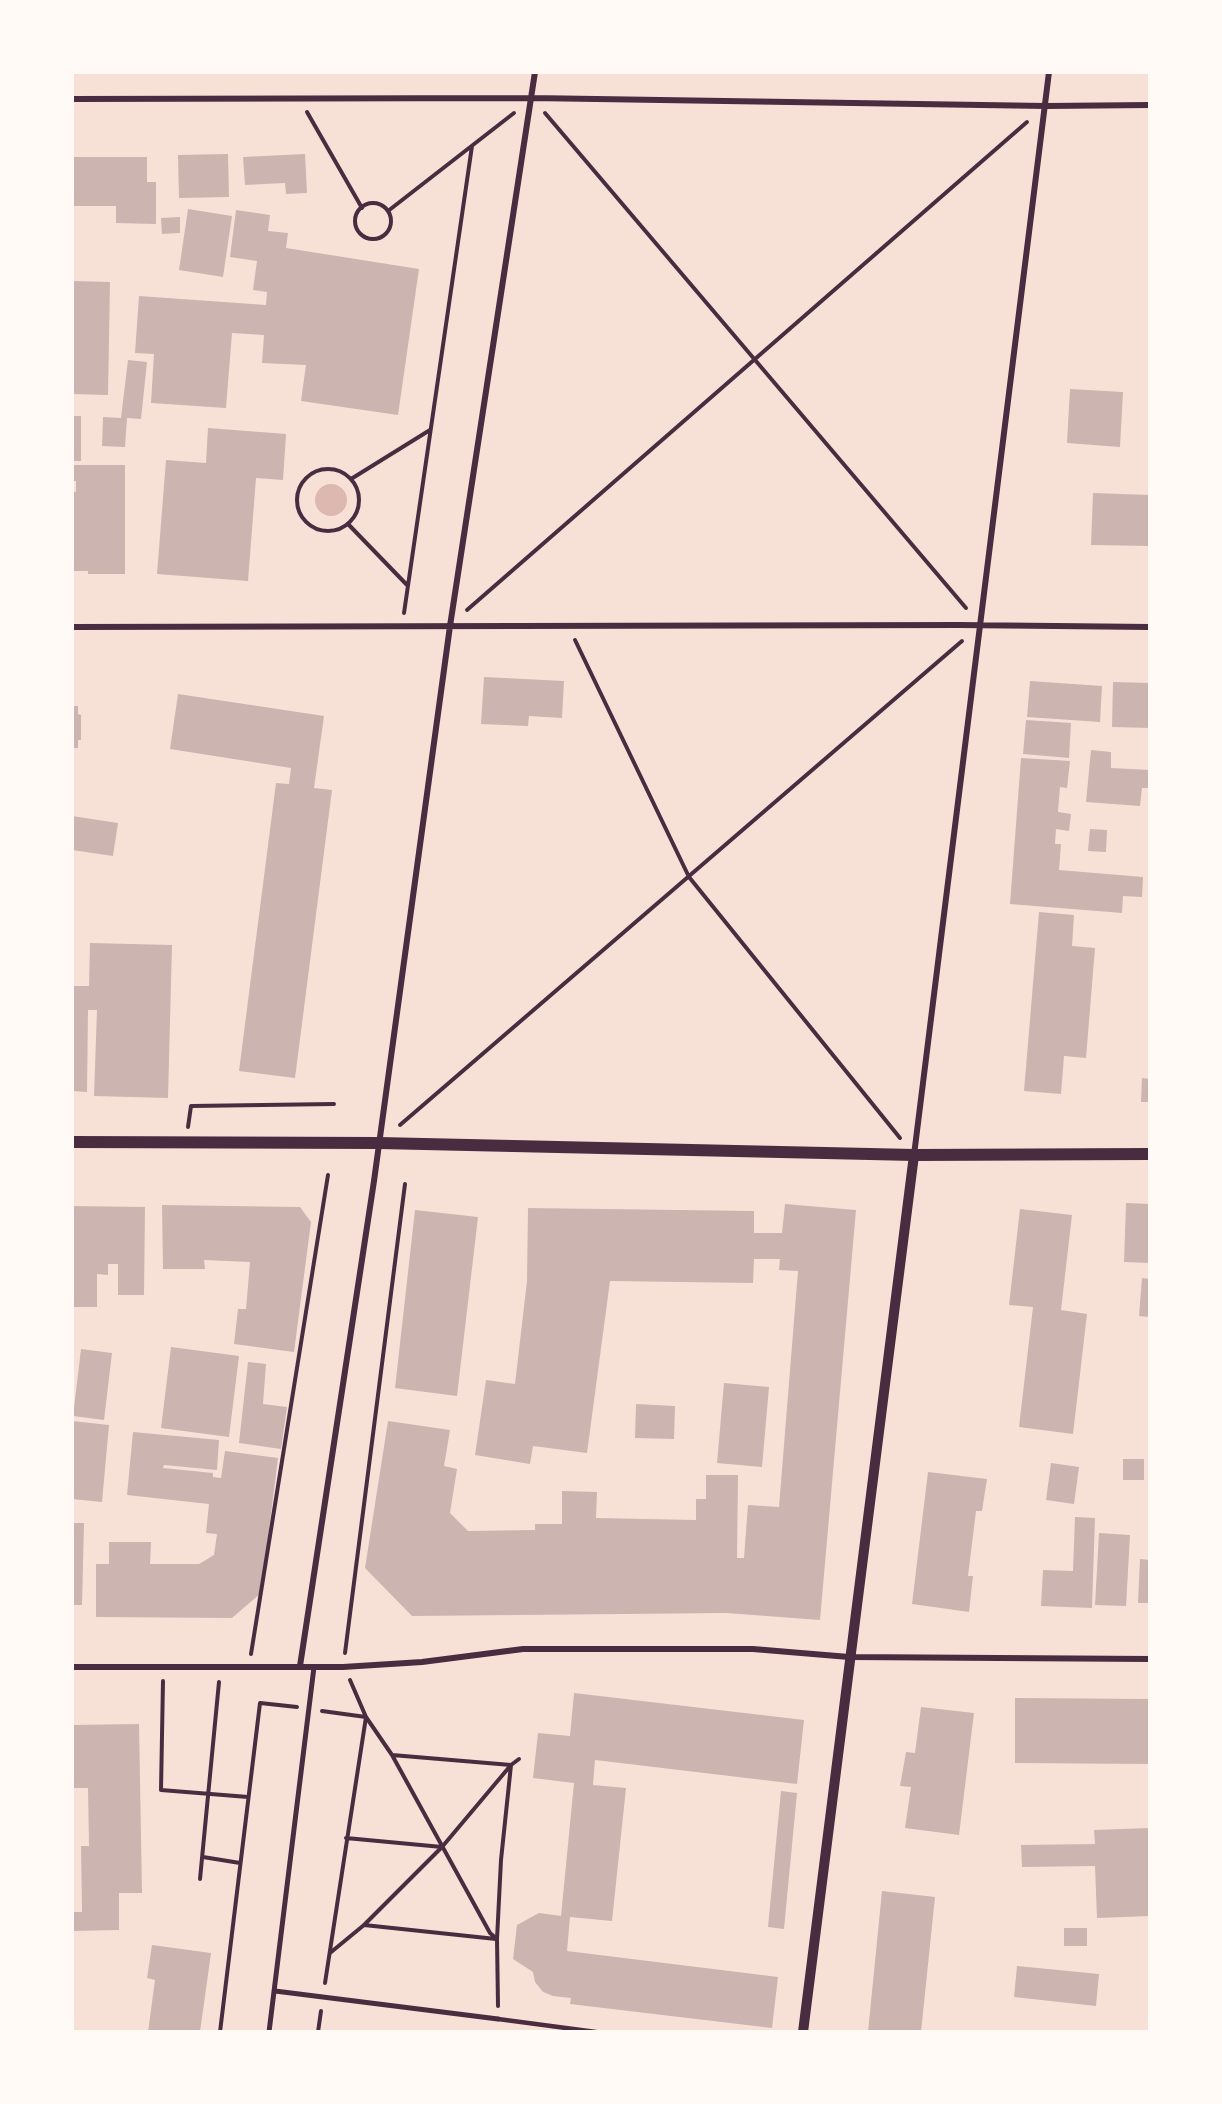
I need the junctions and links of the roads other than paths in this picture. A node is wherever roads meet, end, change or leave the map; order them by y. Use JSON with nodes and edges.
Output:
{"nodes":[{"id":1,"x":535,"y":72,"type":"edge"},
{"id":2,"x":1049,"y":72,"type":"edge"},
{"id":3,"x":532,"y":98,"type":"junction"},
{"id":4,"x":72,"y":99,"type":"edge"},
{"id":5,"x":1150,"y":105,"type":"edge"},
{"id":6,"x":1046,"y":106,"type":"junction"},
{"id":7,"x":981,"y":625,"type":"junction"},
{"id":8,"x":450,"y":626,"type":"junction"},
{"id":9,"x":72,"y":627,"type":"edge"},
{"id":10,"x":1150,"y":627,"type":"edge"},
{"id":11,"x":72,"y":1142,"type":"edge"},
{"id":12,"x":378,"y":1143,"type":"junction"},
{"id":13,"x":1150,"y":1154,"type":"edge"},
{"id":14,"x":914,"y":1155,"type":"junction"},
{"id":15,"x":849,"y":1657,"type":"junction"},
{"id":16,"x":1150,"y":1659,"type":"edge"},
{"id":17,"x":300,"y":1666,"type":"junction"},
{"id":18,"x":72,"y":1667,"type":"edge"},
{"id":19,"x":314,"y":1667,"type":"junction"},
{"id":20,"x":275,"y":1991,"type":"junction"},
{"id":21,"x":498,"y":2019,"type":"joint"},
{"id":22,"x":269,"y":2032,"type":"edge"},
{"id":23,"x":596,"y":2032,"type":"edge"},
{"id":24,"x":803,"y":2032,"type":"edge"}],
"edges":[{"from":1,"to":3,"type":"street"},
{"from":2,"to":6,"type":"street"},
{"from":3,"to":4,"type":"street"},
{"from":3,"to":6,"type":"street"},
{"from":3,"to":8,"type":"street"},
{"from":5,"to":6,"type":"street"},
{"from":6,"to":7,"type":"street"},
{"from":7,"to":8,"type":"street"},
{"from":7,"to":10,"type":"street"},
{"from":7,"to":14,"type":"street"},
{"from":8,"to":9,"type":"street"},
{"from":8,"to":12,"type":"street"},
{"from":11,"to":12,"type":"main road"},
{"from":12,"to":14,"type":"main road"},
{"from":12,"to":17,"type":"street"},
{"from":13,"to":14,"type":"main road"},
{"from":14,"to":15,"type":"street"},
{"from":15,"to":16,"type":"street"},
{"from":15,"to":19,"type":"street"},
{"from":15,"to":24,"type":"street"},
{"from":17,"to":18,"type":"street"},
{"from":17,"to":19,"type":"street"},
{"from":19,"to":20,"type":"street"},
{"from":20,"to":21,"type":"street"},
{"from":20,"to":22,"type":"street"},
{"from":21,"to":23,"type":"lane"}]}
